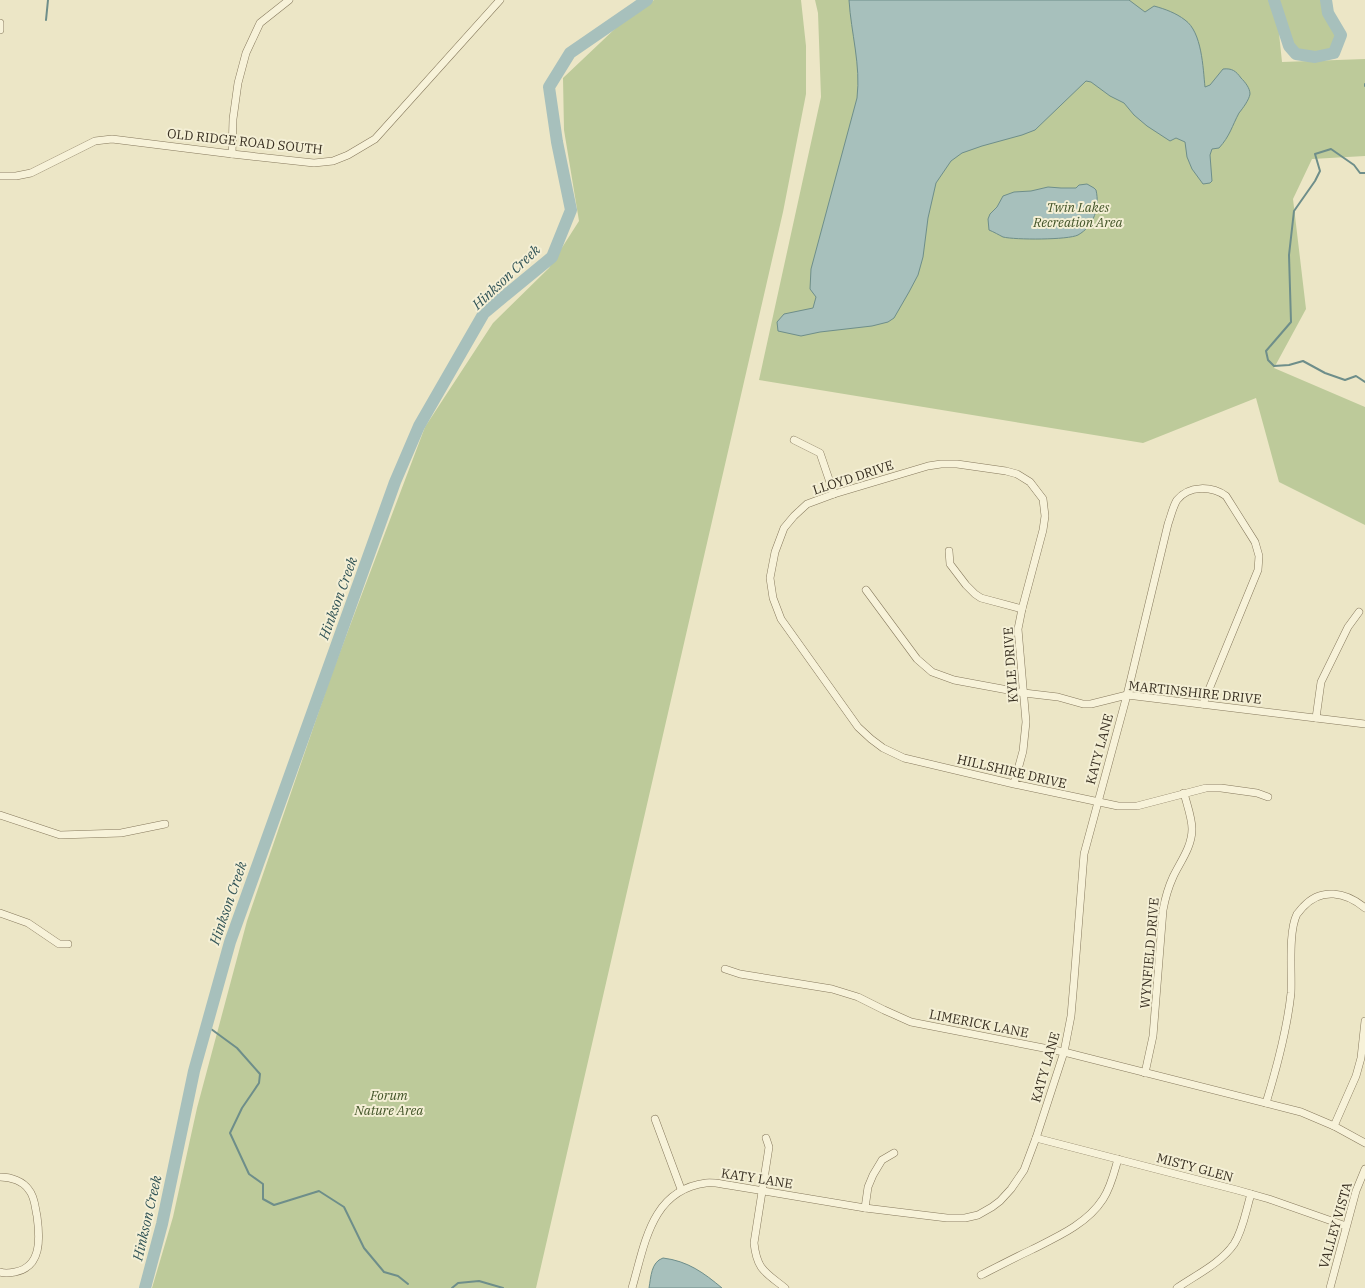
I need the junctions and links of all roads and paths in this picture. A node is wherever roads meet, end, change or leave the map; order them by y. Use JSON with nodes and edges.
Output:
{"nodes":[{"id":1,"x":289,"y":0,"type":"edge"},
{"id":2,"x":500,"y":0,"type":"edge"},
{"id":3,"x":0,"y":23,"type":"edge"},
{"id":4,"x":0,"y":30,"type":"edge"},
{"id":5,"x":232,"y":154,"type":"junction"},
{"id":6,"x":0,"y":176,"type":"edge"},
{"id":7,"x":794,"y":440,"type":"dead end"},
{"id":8,"x":834,"y":494,"type":"junction"},
{"id":9,"x":1043,"y":499,"type":"joint"},
{"id":10,"x":950,"y":551,"type":"dead end"},
{"id":11,"x":866,"y":590,"type":"dead end"},
{"id":12,"x":1022,"y":609,"type":"junction"},
{"id":13,"x":1359,"y":612,"type":"dead end"},
{"id":14,"x":1024,"y":693,"type":"junction"},
{"id":15,"x":1127,"y":695,"type":"junction"},
{"id":16,"x":1203,"y":704,"type":"junction"},
{"id":17,"x":1316,"y":718,"type":"junction"},
{"id":18,"x":1365,"y":724,"type":"edge"},
{"id":19,"x":883,"y":748,"type":"joint"},
{"id":20,"x":1014,"y":784,"type":"junction"},
{"id":21,"x":1184,"y":793,"type":"junction"},
{"id":22,"x":1268,"y":797,"type":"dead end"},
{"id":23,"x":1097,"y":802,"type":"junction"},
{"id":24,"x":0,"y":815,"type":"edge"},
{"id":25,"x":165,"y":824,"type":"dead end"},
{"id":26,"x":1365,"y":908,"type":"edge"},
{"id":27,"x":0,"y":913,"type":"edge"},
{"id":28,"x":68,"y":944,"type":"dead end"},
{"id":29,"x":725,"y":969,"type":"dead end"},
{"id":30,"x":1365,"y":1022,"type":"edge"},
{"id":31,"x":1064,"y":1052,"type":"junction"},
{"id":32,"x":1145,"y":1073,"type":"junction"},
{"id":33,"x":1266,"y":1103,"type":"junction"},
{"id":34,"x":655,"y":1119,"type":"dead end"},
{"id":35,"x":1334,"y":1126,"type":"junction"},
{"id":36,"x":766,"y":1138,"type":"dead end"},
{"id":37,"x":1036,"y":1138,"type":"junction"},
{"id":38,"x":1365,"y":1143,"type":"edge"},
{"id":39,"x":894,"y":1154,"type":"dead end"},
{"id":40,"x":1118,"y":1159,"type":"junction"},
{"id":41,"x":1365,"y":1169,"type":"edge"},
{"id":42,"x":0,"y":1177,"type":"edge"},
{"id":43,"x":681,"y":1190,"type":"junction"},
{"id":44,"x":761,"y":1191,"type":"junction"},
{"id":45,"x":1251,"y":1194,"type":"junction"},
{"id":46,"x":865,"y":1208,"type":"junction"},
{"id":47,"x":1346,"y":1226,"type":"junction"},
{"id":48,"x":0,"y":1272,"type":"edge"},
{"id":49,"x":981,"y":1275,"type":"dead end"},
{"id":50,"x":632,"y":1288,"type":"edge"},
{"id":51,"x":785,"y":1288,"type":"edge"},
{"id":52,"x":1177,"y":1288,"type":"edge"},
{"id":53,"x":1330,"y":1288,"type":"edge"}],
"edges":[{"from":1,"to":5,"type":"street"},
{"from":2,"to":5,"type":"street","name":"OLD RIDGE ROAD SOUTH"},
{"from":3,"to":4,"type":"street"},
{"from":5,"to":6,"type":"street","name":"OLD RIDGE ROAD SOUTH"},
{"from":7,"to":8,"type":"street"},
{"from":8,"to":9,"type":"street","name":"LLOYD DRIVE"},
{"from":8,"to":19,"type":"street","name":"LLOYD DRIVE"},
{"from":9,"to":12,"type":"street","name":"KYLE DRIVE"},
{"from":10,"to":12,"type":"street"},
{"from":11,"to":14,"type":"street","name":"MARTINSHIRE DRIVE"},
{"from":12,"to":14,"type":"street","name":"KYLE DRIVE"},
{"from":13,"to":17,"type":"street"},
{"from":14,"to":15,"type":"street","name":"MARTINSHIRE DRIVE"},
{"from":14,"to":20,"type":"street","name":"KYLE DRIVE"},
{"from":15,"to":16,"type":"street","name":"MARTINSHIRE DRIVE"},
{"from":15,"to":16,"type":"street","name":"KATY LANE"},
{"from":15,"to":23,"type":"street","name":"KATY LANE"},
{"from":16,"to":17,"type":"street","name":"MARTINSHIRE DRIVE"},
{"from":17,"to":18,"type":"street","name":"MARTINSHIRE DRIVE"},
{"from":19,"to":20,"type":"street","name":"HILLSHIRE DRIVE"},
{"from":20,"to":23,"type":"street","name":"HILLSHIRE DRIVE"},
{"from":21,"to":22,"type":"street","name":"HILLSHIRE DRIVE"},
{"from":21,"to":23,"type":"street","name":"HILLSHIRE DRIVE"},
{"from":21,"to":32,"type":"street","name":"WYNFIELD DRIVE"},
{"from":23,"to":31,"type":"street","name":"KATY LANE"},
{"from":24,"to":25,"type":"street"},
{"from":26,"to":33,"type":"street"},
{"from":27,"to":28,"type":"street"},
{"from":29,"to":31,"type":"street","name":"LIMERICK LANE"},
{"from":30,"to":35,"type":"street"},
{"from":31,"to":32,"type":"street","name":"LIMERICK LANE"},
{"from":31,"to":37,"type":"street","name":"KATY LANE"},
{"from":32,"to":33,"type":"street","name":"LIMERICK LANE"},
{"from":33,"to":35,"type":"street","name":"LIMERICK LANE"},
{"from":34,"to":43,"type":"street"},
{"from":35,"to":38,"type":"street","name":"LIMERICK LANE"},
{"from":36,"to":44,"type":"street"},
{"from":37,"to":40,"type":"street","name":"MISTY GLEN"},
{"from":37,"to":46,"type":"street","name":"KATY LANE"},
{"from":39,"to":46,"type":"street"},
{"from":40,"to":45,"type":"street","name":"MISTY GLEN"},
{"from":40,"to":49,"type":"street"},
{"from":41,"to":47,"type":"street","name":"VALLEY VISTA"},
{"from":42,"to":48,"type":"street"},
{"from":43,"to":44,"type":"street","name":"KATY LANE"},
{"from":43,"to":50,"type":"street","name":"KATY LANE"},
{"from":44,"to":46,"type":"street","name":"KATY LANE"},
{"from":44,"to":51,"type":"street"},
{"from":45,"to":47,"type":"street","name":"MISTY GLEN"},
{"from":45,"to":52,"type":"street"},
{"from":47,"to":53,"type":"street","name":"VALLEY VISTA"}]}
